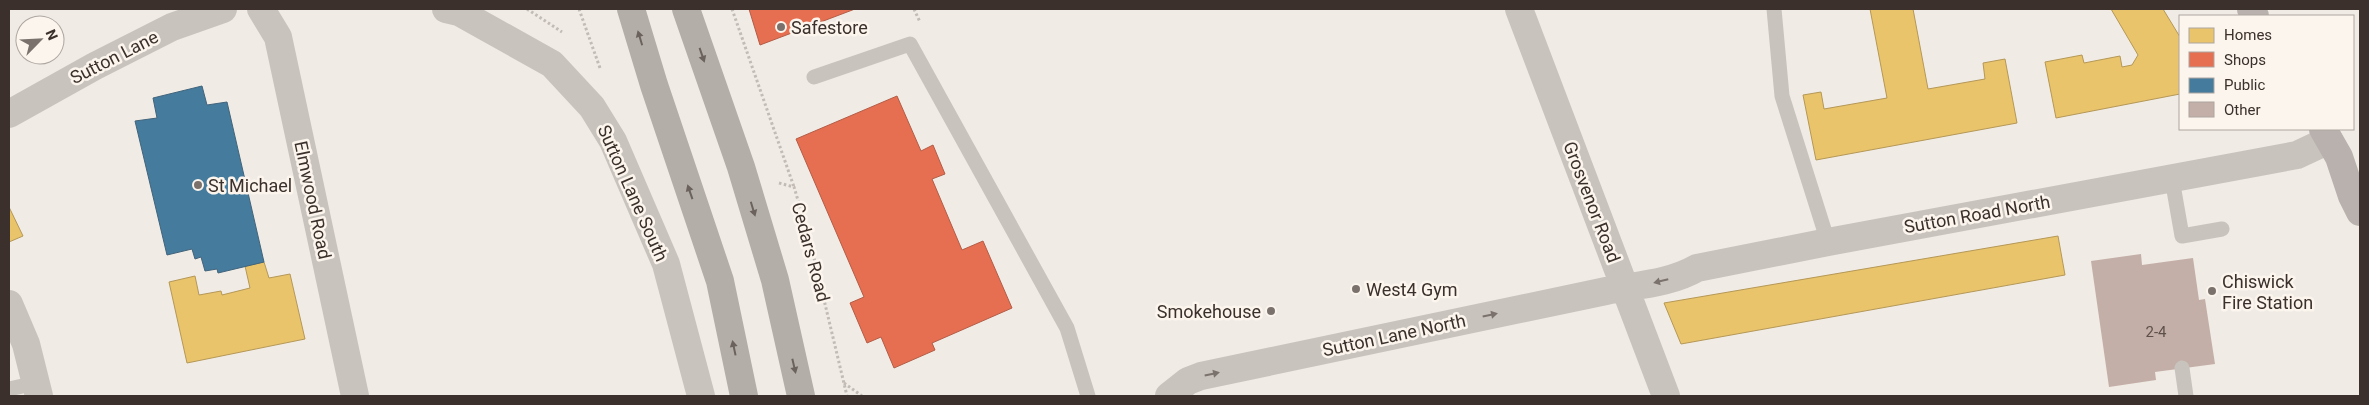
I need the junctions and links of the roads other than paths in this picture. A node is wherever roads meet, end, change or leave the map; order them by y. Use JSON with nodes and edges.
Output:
{"nodes":[{"id":1,"x":223,"y":9,"type":"edge"},
{"id":2,"x":260,"y":9,"type":"edge"},
{"id":3,"x":446,"y":9,"type":"edge"},
{"id":4,"x":631,"y":9,"type":"edge"},
{"id":5,"x":686,"y":9,"type":"edge"},
{"id":6,"x":1519,"y":9,"type":"edge"},
{"id":7,"x":1774,"y":9,"type":"edge"},
{"id":8,"x":814,"y":77,"type":"dead end"},
{"id":9,"x":9,"y":114,"type":"edge"},
{"id":10,"x":2330,"y":142,"type":"edge"},
{"id":11,"x":2360,"y":178,"type":"edge"},
{"id":12,"x":2172,"y":179,"type":"junction"},
{"id":13,"x":2360,"y":212,"type":"edge"},
{"id":14,"x":2222,"y":229,"type":"dead end"},
{"id":15,"x":1828,"y":242,"type":"junction"},
{"id":16,"x":1624,"y":288,"type":"junction"},
{"id":17,"x":9,"y":304,"type":"edge"},
{"id":18,"x":2182,"y":368,"type":"dead end"},
{"id":19,"x":9,"y":388,"type":"edge"},
{"id":20,"x":38,"y":389,"type":"edge"},
{"id":21,"x":355,"y":396,"type":"edge"},
{"id":22,"x":701,"y":396,"type":"edge"},
{"id":23,"x":744,"y":396,"type":"edge"},
{"id":24,"x":801,"y":396,"type":"edge"},
{"id":25,"x":1088,"y":396,"type":"edge"},
{"id":26,"x":1170,"y":396,"type":"edge"},
{"id":27,"x":1666,"y":396,"type":"edge"},
{"id":28,"x":2186,"y":396,"type":"edge"}],
"edges":[{"from":1,"to":9,"type":"street","name":"Sutton Lane"},
{"from":2,"to":21,"type":"street","name":"Elmwood Road"},
{"from":3,"to":22,"type":"street","name":"Sutton Lane South"},
{"from":23,"to":4,"type":"highway","one_way":true},
{"from":5,"to":24,"type":"highway","one_way":true},
{"from":6,"to":16,"type":"street","name":"Grosvenor Road"},
{"from":7,"to":15,"type":"lane"},
{"from":8,"to":25,"type":"lane"},
{"from":10,"to":11,"type":"main road"},
{"from":10,"to":12,"type":"street","name":"Sutton Road North"},
{"from":10,"to":13,"type":"main road"},
{"from":12,"to":14,"type":"lane"},
{"from":12,"to":15,"type":"street","name":"Sutton Road North"},
{"from":15,"to":16,"type":"street","name":"Sutton Road North","one_way":true},
{"from":26,"to":16,"type":"street","name":"Sutton Lane North","one_way":true},
{"from":16,"to":27,"type":"street","name":"Grosvenor Road"},
{"from":17,"to":20,"type":"street"},
{"from":18,"to":28,"type":"lane"},
{"from":19,"to":20,"type":"lane"}]}
